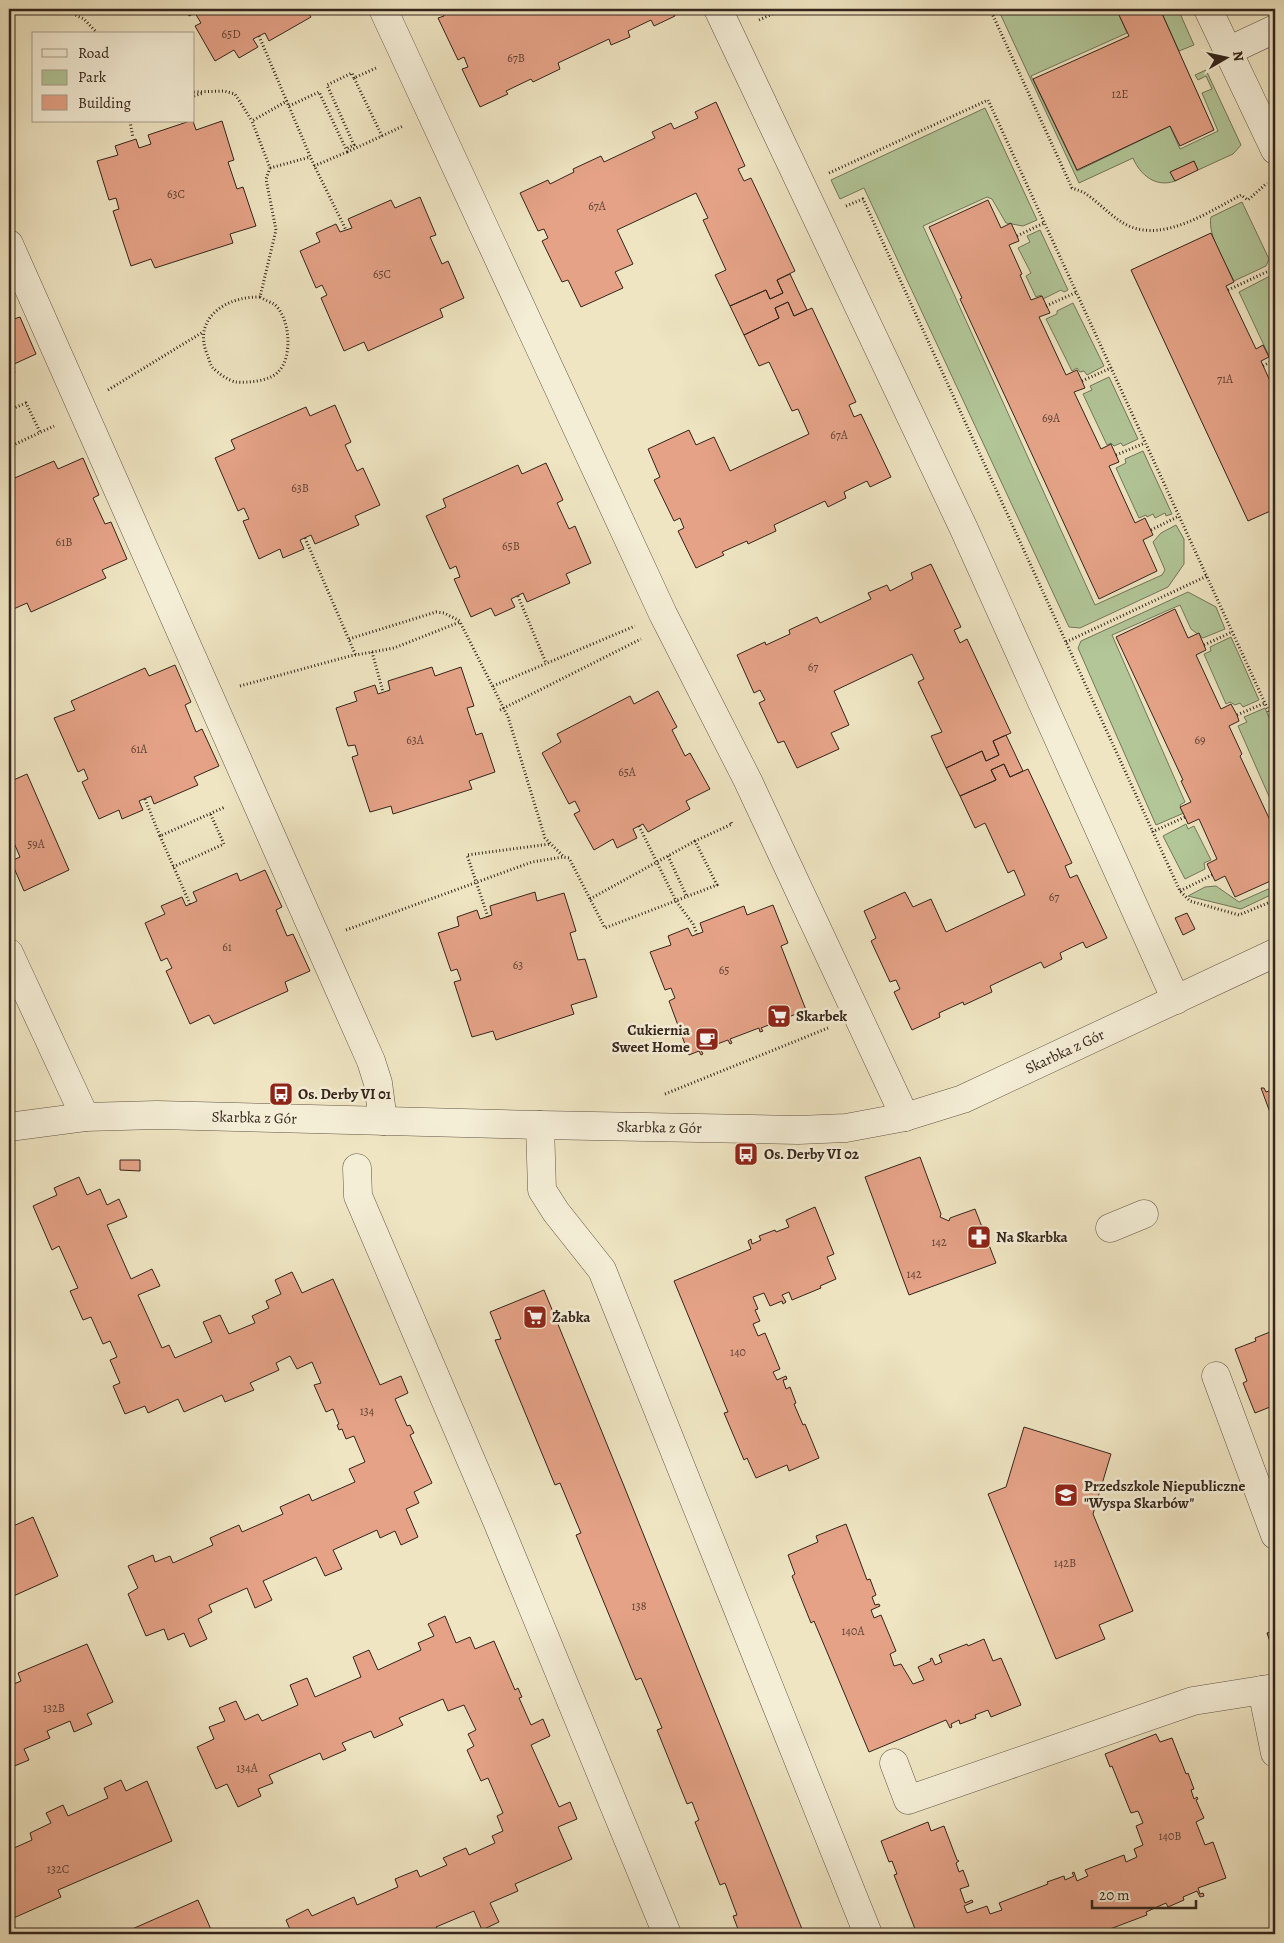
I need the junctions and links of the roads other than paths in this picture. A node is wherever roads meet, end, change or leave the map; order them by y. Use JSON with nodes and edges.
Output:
{"nodes":[{"id":1,"x":383,"y":9,"type":"edge"},
{"id":2,"x":718,"y":9,"type":"edge"},
{"id":3,"x":1208,"y":9,"type":"edge"},
{"id":4,"x":1275,"y":28,"type":"edge"},
{"id":5,"x":1228,"y":51,"type":"junction"},
{"id":6,"x":1275,"y":150,"type":"edge"},
{"id":7,"x":9,"y":244,"type":"edge"},
{"id":8,"x":9,"y":953,"type":"edge"},
{"id":9,"x":1275,"y":954,"type":"edge"},
{"id":10,"x":1176,"y":1000,"type":"junction"},
{"id":11,"x":85,"y":1117,"type":"junction"},
{"id":12,"x":905,"y":1117,"type":"junction"},
{"id":13,"x":383,"y":1121,"type":"junction"},
{"id":14,"x":540,"y":1125,"type":"junction"},
{"id":15,"x":9,"y":1127,"type":"edge"},
{"id":16,"x":357,"y":1168,"type":"dead end"},
{"id":17,"x":1144,"y":1214,"type":"dead end"},
{"id":18,"x":1110,"y":1228,"type":"dead end"},
{"id":19,"x":1216,"y":1376,"type":"dead end"},
{"id":20,"x":1275,"y":1535,"type":"edge"},
{"id":21,"x":1268,"y":1689,"type":"edge"},
{"id":22,"x":1275,"y":1753,"type":"edge"},
{"id":23,"x":894,"y":1762,"type":"dead end"},
{"id":24,"x":667,"y":1934,"type":"edge"},
{"id":25,"x":868,"y":1934,"type":"edge"}],
"edges":[{"from":1,"to":12,"type":"street"},
{"from":2,"to":10,"type":"street"},
{"from":3,"to":5,"type":"street"},
{"from":4,"to":5,"type":"street"},
{"from":5,"to":6,"type":"street"},
{"from":7,"to":13,"type":"street"},
{"from":8,"to":11,"type":"street"},
{"from":9,"to":10,"type":"street","name":"Skarbka z Gór"},
{"from":10,"to":12,"type":"street","name":"Skarbka z Gór"},
{"from":11,"to":13,"type":"street","name":"Skarbka z Gór"},
{"from":11,"to":15,"type":"street","name":"Skarbka z Gór"},
{"from":12,"to":14,"type":"street","name":"Skarbka z Gór"},
{"from":13,"to":14,"type":"street","name":"Skarbka z Gór"},
{"from":14,"to":25,"type":"street"},
{"from":16,"to":24,"type":"street"},
{"from":17,"to":18,"type":"street"},
{"from":19,"to":20,"type":"street"},
{"from":21,"to":22,"type":"street"},
{"from":21,"to":23,"type":"street"}]}
